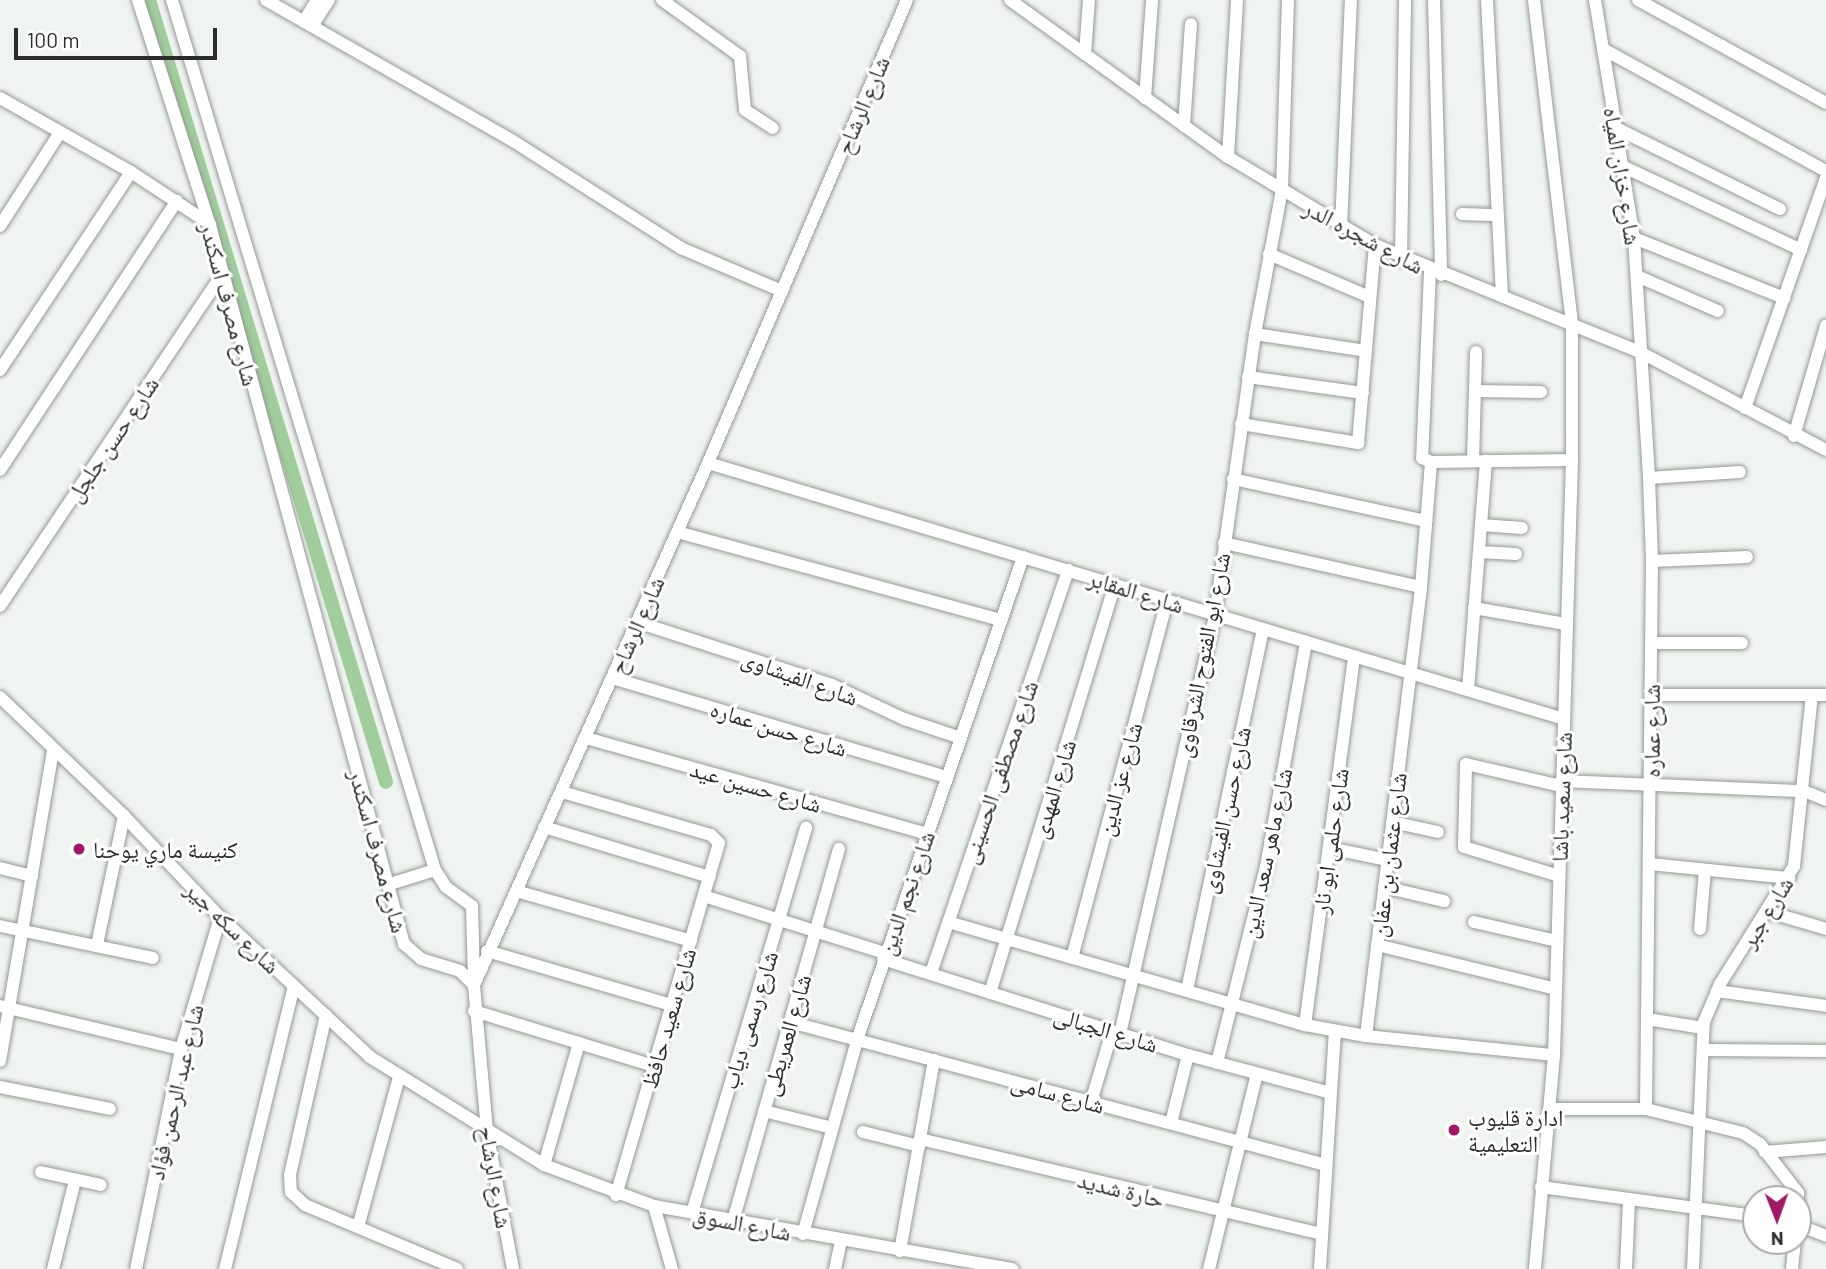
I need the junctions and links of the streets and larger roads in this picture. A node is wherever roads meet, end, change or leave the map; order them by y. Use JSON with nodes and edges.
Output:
{"nodes":[{"id":1,"x":138,"y":0,"type":"edge"},
{"id":2,"x":172,"y":0,"type":"edge"},
{"id":3,"x":266,"y":0,"type":"edge"},
{"id":4,"x":317,"y":0,"type":"edge"},
{"id":5,"x":329,"y":0,"type":"edge"},
{"id":6,"x":662,"y":0,"type":"edge"},
{"id":7,"x":906,"y":0,"type":"edge"},
{"id":8,"x":1010,"y":0,"type":"edge"},
{"id":9,"x":1089,"y":0,"type":"edge"},
{"id":10,"x":1152,"y":0,"type":"edge"},
{"id":11,"x":1237,"y":0,"type":"edge"},
{"id":12,"x":1288,"y":0,"type":"edge"},
{"id":13,"x":1350,"y":0,"type":"edge"},
{"id":14,"x":1405,"y":0,"type":"edge"},
{"id":15,"x":1434,"y":0,"type":"edge"},
{"id":16,"x":1487,"y":0,"type":"edge"},
{"id":17,"x":1534,"y":0,"type":"edge"},
{"id":18,"x":1595,"y":0,"type":"edge"},
{"id":19,"x":1637,"y":0,"type":"edge"},
{"id":20,"x":308,"y":23,"type":"junction"},
{"id":21,"x":1191,"y":24,"type":"dead end"},
{"id":22,"x":1603,"y":49,"type":"junction"},
{"id":23,"x":1085,"y":54,"type":"junction"},
{"id":24,"x":0,"y":98,"type":"edge"},
{"id":25,"x":1145,"y":98,"type":"junction"},
{"id":26,"x":1826,"y":103,"type":"edge"},
{"id":27,"x":1184,"y":126,"type":"junction"},
{"id":28,"x":774,"y":128,"type":"dead end"},
{"id":29,"x":1616,"y":128,"type":"junction"},
{"id":30,"x":59,"y":134,"type":"junction"},
{"id":31,"x":1227,"y":157,"type":"junction"},
{"id":32,"x":1622,"y":166,"type":"junction"},
{"id":33,"x":1826,"y":171,"type":"edge"},
{"id":34,"x":131,"y":172,"type":"junction"},
{"id":35,"x":1826,"y":178,"type":"edge"},
{"id":36,"x":1282,"y":190,"type":"junction"},
{"id":37,"x":177,"y":201,"type":"junction"},
{"id":38,"x":1780,"y":209,"type":"dead end"},
{"id":39,"x":1462,"y":214,"type":"dead end"},
{"id":40,"x":1497,"y":215,"type":"junction"},
{"id":41,"x":210,"y":225,"type":"junction"},
{"id":42,"x":0,"y":226,"type":"edge"},
{"id":43,"x":1341,"y":227,"type":"junction"},
{"id":44,"x":1634,"y":238,"type":"junction"},
{"id":45,"x":1375,"y":246,"type":"junction"},
{"id":46,"x":1801,"y":250,"type":"junction"},
{"id":47,"x":1269,"y":254,"type":"junction"},
{"id":48,"x":1401,"y":260,"type":"junction"},
{"id":49,"x":223,"y":273,"type":"junction"},
{"id":50,"x":1436,"y":273,"type":"junction"},
{"id":51,"x":1637,"y":276,"type":"junction"},
{"id":52,"x":782,"y":291,"type":"junction"},
{"id":53,"x":1370,"y":297,"type":"junction"},
{"id":54,"x":1502,"y":297,"type":"junction"},
{"id":55,"x":1784,"y":298,"type":"junction"},
{"id":56,"x":1718,"y":311,"type":"dead end"},
{"id":57,"x":1572,"y":324,"type":"junction"},
{"id":58,"x":1826,"y":326,"type":"edge"},
{"id":59,"x":1255,"y":334,"type":"junction"},
{"id":60,"x":1366,"y":351,"type":"junction"},
{"id":61,"x":1476,"y":352,"type":"dead end"},
{"id":62,"x":1642,"y":353,"type":"junction"},
{"id":63,"x":0,"y":370,"type":"edge"},
{"id":64,"x":1248,"y":377,"type":"junction"},
{"id":65,"x":1475,"y":391,"type":"junction"},
{"id":66,"x":1541,"y":391,"type":"dead end"},
{"id":67,"x":1363,"y":393,"type":"junction"},
{"id":68,"x":1745,"y":408,"type":"junction"},
{"id":69,"x":1241,"y":424,"type":"junction"},
{"id":70,"x":1794,"y":436,"type":"junction"},
{"id":71,"x":1826,"y":450,"type":"edge"},
{"id":72,"x":1572,"y":460,"type":"junction"},
{"id":73,"x":1479,"y":461,"type":"junction"},
{"id":74,"x":1431,"y":462,"type":"junction"},
{"id":75,"x":708,"y":463,"type":"junction"},
{"id":76,"x":0,"y":470,"type":"edge"},
{"id":77,"x":1740,"y":472,"type":"dead end"},
{"id":78,"x":1649,"y":478,"type":"junction"},
{"id":79,"x":1233,"y":479,"type":"junction"},
{"id":80,"x":1426,"y":521,"type":"junction"},
{"id":81,"x":1481,"y":525,"type":"junction"},
{"id":82,"x":1522,"y":528,"type":"dead end"},
{"id":83,"x":677,"y":533,"type":"junction"},
{"id":84,"x":1224,"y":543,"type":"junction"},
{"id":85,"x":1479,"y":552,"type":"junction"},
{"id":86,"x":1516,"y":554,"type":"dead end"},
{"id":87,"x":1023,"y":557,"type":"junction"},
{"id":88,"x":1747,"y":557,"type":"dead end"},
{"id":89,"x":1652,"y":561,"type":"junction"},
{"id":90,"x":1068,"y":570,"type":"junction"},
{"id":91,"x":1115,"y":585,"type":"junction"},
{"id":92,"x":1421,"y":587,"type":"junction"},
{"id":93,"x":1167,"y":600,"type":"junction"},
{"id":94,"x":0,"y":606,"type":"edge"},
{"id":95,"x":1474,"y":608,"type":"junction"},
{"id":96,"x":1215,"y":615,"type":"junction"},
{"id":97,"x":1001,"y":620,"type":"junction"},
{"id":98,"x":637,"y":622,"type":"junction"},
{"id":99,"x":1566,"y":624,"type":"junction"},
{"id":100,"x":1264,"y":629,"type":"junction"},
{"id":101,"x":1306,"y":642,"type":"junction"},
{"id":102,"x":1652,"y":643,"type":"junction"},
{"id":103,"x":1742,"y":643,"type":"dead end"},
{"id":104,"x":1354,"y":656,"type":"junction"},
{"id":105,"x":1410,"y":673,"type":"junction"},
{"id":106,"x":612,"y":678,"type":"junction"},
{"id":107,"x":1468,"y":690,"type":"junction"},
{"id":108,"x":1651,"y":695,"type":"junction"},
{"id":109,"x":1812,"y":695,"type":"junction"},
{"id":110,"x":1826,"y":695,"type":"edge"},
{"id":111,"x":0,"y":697,"type":"edge"},
{"id":112,"x":1564,"y":719,"type":"junction"},
{"id":113,"x":586,"y":738,"type":"junction"},
{"id":114,"x":961,"y":738,"type":"junction"},
{"id":115,"x":53,"y":751,"type":"junction"},
{"id":116,"x":946,"y":778,"type":"junction"},
{"id":117,"x":1651,"y":783,"type":"junction"},
{"id":118,"x":1561,"y":784,"type":"junction"},
{"id":119,"x":1804,"y":791,"type":"junction"},
{"id":120,"x":562,"y":792,"type":"junction"},
{"id":121,"x":1826,"y":800,"type":"edge"},
{"id":122,"x":124,"y":816,"type":"junction"},
{"id":123,"x":1392,"y":822,"type":"junction"},
{"id":124,"x":544,"y":827,"type":"junction"},
{"id":125,"x":806,"y":828,"type":"dead end"},
{"id":126,"x":1438,"y":832,"type":"dead end"},
{"id":127,"x":927,"y":834,"type":"junction"},
{"id":128,"x":1329,"y":848,"type":"junction"},
{"id":129,"x":839,"y":849,"type":"dead end"},
{"id":130,"x":1387,"y":860,"type":"junction"},
{"id":131,"x":1650,"y":864,"type":"junction"},
{"id":132,"x":0,"y":868,"type":"edge"},
{"id":133,"x":435,"y":870,"type":"junction"},
{"id":134,"x":1705,"y":870,"type":"junction"},
{"id":135,"x":32,"y":876,"type":"junction"},
{"id":136,"x":1559,"y":876,"type":"junction"},
{"id":137,"x":710,"y":877,"type":"junction"},
{"id":138,"x":1788,"y":878,"type":"junction"},
{"id":139,"x":390,"y":884,"type":"junction"},
{"id":140,"x":1384,"y":887,"type":"junction"},
{"id":141,"x":516,"y":891,"type":"junction"},
{"id":142,"x":704,"y":896,"type":"junction"},
{"id":143,"x":1444,"y":901,"type":"dead end"},
{"id":144,"x":1769,"y":912,"type":"junction"},
{"id":145,"x":220,"y":917,"type":"junction"},
{"id":146,"x":779,"y":919,"type":"junction"},
{"id":147,"x":948,"y":922,"type":"junction"},
{"id":148,"x":1474,"y":922,"type":"dead end"},
{"id":149,"x":0,"y":926,"type":"edge"},
{"id":150,"x":24,"y":929,"type":"junction"},
{"id":151,"x":1700,"y":929,"type":"dead end"},
{"id":152,"x":1826,"y":929,"type":"edge"},
{"id":153,"x":816,"y":931,"type":"junction"},
{"id":154,"x":1008,"y":939,"type":"junction"},
{"id":155,"x":691,"y":941,"type":"junction"},
{"id":156,"x":1557,"y":941,"type":"junction"},
{"id":157,"x":97,"y":945,"type":"junction"},
{"id":158,"x":1377,"y":945,"type":"junction"},
{"id":159,"x":487,"y":951,"type":"junction"},
{"id":160,"x":884,"y":956,"type":"junction"},
{"id":161,"x":153,"y":958,"type":"dead end"},
{"id":162,"x":1072,"y":958,"type":"junction"},
{"id":163,"x":931,"y":974,"type":"junction"},
{"id":164,"x":1132,"y":975,"type":"junction"},
{"id":165,"x":474,"y":985,"type":"junction"},
{"id":166,"x":294,"y":986,"type":"junction"},
{"id":167,"x":1556,"y":989,"type":"junction"},
{"id":168,"x":1187,"y":990,"type":"junction"},
{"id":169,"x":1717,"y":991,"type":"junction"},
{"id":170,"x":990,"y":993,"type":"junction"},
{"id":171,"x":1232,"y":1003,"type":"junction"},
{"id":172,"x":672,"y":1005,"type":"junction"},
{"id":173,"x":1826,"y":1006,"type":"edge"},
{"id":174,"x":5,"y":1007,"type":"edge"},
{"id":175,"x":474,"y":1011,"type":"junction"},
{"id":176,"x":326,"y":1015,"type":"junction"},
{"id":177,"x":1647,"y":1019,"type":"junction"},
{"id":178,"x":790,"y":1022,"type":"junction"},
{"id":179,"x":1305,"y":1025,"type":"junction"},
{"id":180,"x":1703,"y":1028,"type":"junction"},
{"id":181,"x":1335,"y":1031,"type":"junction"},
{"id":182,"x":1116,"y":1033,"type":"junction"},
{"id":183,"x":1366,"y":1036,"type":"junction"},
{"id":184,"x":857,"y":1040,"type":"junction"},
{"id":185,"x":579,"y":1043,"type":"junction"},
{"id":186,"x":181,"y":1049,"type":"junction"},
{"id":187,"x":1703,"y":1050,"type":"junction"},
{"id":188,"x":1826,"y":1051,"type":"edge"},
{"id":189,"x":1188,"y":1055,"type":"junction"},
{"id":190,"x":1554,"y":1055,"type":"junction"},
{"id":191,"x":934,"y":1060,"type":"junction"},
{"id":192,"x":0,"y":1061,"type":"edge"},
{"id":193,"x":1217,"y":1063,"type":"junction"},
{"id":194,"x":654,"y":1066,"type":"junction"},
{"id":195,"x":1256,"y":1074,"type":"junction"},
{"id":196,"x":398,"y":1077,"type":"junction"},
{"id":197,"x":0,"y":1087,"type":"edge"},
{"id":198,"x":1331,"y":1093,"type":"junction"},
{"id":199,"x":1091,"y":1102,"type":"junction"},
{"id":200,"x":110,"y":1109,"type":"dead end"},
{"id":201,"x":1549,"y":1109,"type":"junction"},
{"id":202,"x":1646,"y":1109,"type":"junction"},
{"id":203,"x":764,"y":1111,"type":"junction"},
{"id":204,"x":1702,"y":1120,"type":"junction"},
{"id":205,"x":1171,"y":1123,"type":"junction"},
{"id":206,"x":832,"y":1128,"type":"junction"},
{"id":207,"x":487,"y":1132,"type":"junction"},
{"id":208,"x":863,"y":1132,"type":"dead end"},
{"id":209,"x":1240,"y":1142,"type":"junction"},
{"id":210,"x":920,"y":1143,"type":"junction"},
{"id":211,"x":1826,"y":1147,"type":"edge"},
{"id":212,"x":1765,"y":1152,"type":"junction"},
{"id":213,"x":544,"y":1165,"type":"junction"},
{"id":214,"x":1326,"y":1165,"type":"junction"},
{"id":215,"x":41,"y":1172,"type":"dead end"},
{"id":216,"x":75,"y":1180,"type":"junction"},
{"id":217,"x":101,"y":1185,"type":"dead end"},
{"id":218,"x":1792,"y":1185,"type":"edge"},
{"id":219,"x":1541,"y":1187,"type":"junction"},
{"id":220,"x":616,"y":1195,"type":"junction"},
{"id":221,"x":1629,"y":1199,"type":"junction"},
{"id":222,"x":654,"y":1206,"type":"junction"},
{"id":223,"x":1697,"y":1207,"type":"junction"},
{"id":224,"x":692,"y":1213,"type":"junction"},
{"id":225,"x":1222,"y":1214,"type":"junction"},
{"id":226,"x":1742,"y":1214,"type":"edge"},
{"id":227,"x":733,"y":1221,"type":"junction"},
{"id":228,"x":358,"y":1227,"type":"junction"},
{"id":229,"x":803,"y":1234,"type":"junction"},
{"id":230,"x":1322,"y":1234,"type":"junction"},
{"id":231,"x":841,"y":1241,"type":"junction"},
{"id":232,"x":900,"y":1251,"type":"junction"},
{"id":233,"x":52,"y":1269,"type":"edge"},
{"id":234,"x":136,"y":1269,"type":"edge"},
{"id":235,"x":225,"y":1269,"type":"edge"},
{"id":236,"x":457,"y":1269,"type":"edge"},
{"id":237,"x":513,"y":1269,"type":"edge"},
{"id":238,"x":672,"y":1269,"type":"edge"},
{"id":239,"x":835,"y":1269,"type":"edge"},
{"id":240,"x":1012,"y":1269,"type":"edge"},
{"id":241,"x":1209,"y":1269,"type":"edge"},
{"id":242,"x":1321,"y":1269,"type":"edge"},
{"id":243,"x":1535,"y":1269,"type":"edge"},
{"id":244,"x":1626,"y":1269,"type":"edge"},
{"id":245,"x":1693,"y":1269,"type":"edge"}],
"edges":[{"from":1,"to":41,"type":"street","name":"شارع مصرف اسكندر"},
{"from":2,"to":133,"type":"street","name":"شارع مصرف اسكندر"},
{"from":3,"to":20,"type":"street"},
{"from":4,"to":20,"type":"street"},
{"from":5,"to":20,"type":"street"},
{"from":6,"to":28,"type":"street"},
{"from":7,"to":52,"type":"street","name":"شارع الرشاح"},
{"from":8,"to":23,"type":"street","name":"شارع شجره الدر"},
{"from":9,"to":23,"type":"street"},
{"from":10,"to":25,"type":"street"},
{"from":11,"to":31,"type":"street"},
{"from":12,"to":36,"type":"street","name":"شارع ابو الفتوح الشرقاوى"},
{"from":13,"to":43,"type":"street"},
{"from":14,"to":48,"type":"street"},
{"from":15,"to":50,"type":"street"},
{"from":16,"to":40,"type":"street"},
{"from":17,"to":57,"type":"street","name":"شارع سعيد باشا"},
{"from":18,"to":22,"type":"street","name":"شارع خزان المياه"},
{"from":19,"to":26,"type":"street"},
{"from":20,"to":52,"type":"street"},
{"from":21,"to":27,"type":"street"},
{"from":22,"to":29,"type":"street","name":"شارع خزان المياه"},
{"from":22,"to":33,"type":"street"},
{"from":23,"to":25,"type":"street","name":"شارع شجره الدر"},
{"from":24,"to":30,"type":"street"},
{"from":25,"to":27,"type":"street","name":"شارع شجره الدر"},
{"from":27,"to":31,"type":"street","name":"شارع شجره الدر"},
{"from":29,"to":32,"type":"street","name":"شارع خزان المياه"},
{"from":29,"to":38,"type":"street"},
{"from":30,"to":34,"type":"street"},
{"from":30,"to":42,"type":"street"},
{"from":31,"to":36,"type":"street","name":"شارع شجره الدر"},
{"from":32,"to":44,"type":"street","name":"شارع خزان المياه"},
{"from":32,"to":46,"type":"street"},
{"from":34,"to":37,"type":"street"},
{"from":34,"to":63,"type":"street"},
{"from":35,"to":46,"type":"street"},
{"from":36,"to":43,"type":"street","name":"شارع شجره الدر"},
{"from":36,"to":47,"type":"street","name":"شارع ابو الفتوح الشرقاوى"},
{"from":37,"to":41,"type":"street"},
{"from":37,"to":76,"type":"street"},
{"from":39,"to":40,"type":"street"},
{"from":40,"to":54,"type":"street"},
{"from":41,"to":49,"type":"street","name":"شارع مصرف اسكندر"},
{"from":43,"to":45,"type":"street","name":"شارع شجره الدر"},
{"from":44,"to":51,"type":"street","name":"شارع خزان المياه"},
{"from":44,"to":55,"type":"street"},
{"from":45,"to":48,"type":"street","name":"شارع شجره الدر"},
{"from":45,"to":53,"type":"street"},
{"from":46,"to":55,"type":"street"},
{"from":47,"to":53,"type":"street"},
{"from":47,"to":59,"type":"street","name":"شارع ابو الفتوح الشرقاوى"},
{"from":48,"to":50,"type":"street","name":"شارع شجره الدر"},
{"from":49,"to":94,"type":"street","name":"شارع حسن جلجل"},
{"from":49,"to":139,"type":"street","name":"شارع مصرف اسكندر"},
{"from":50,"to":54,"type":"street","name":"شارع شجره الدر"},
{"from":50,"to":74,"type":"street"},
{"from":51,"to":56,"type":"street"},
{"from":51,"to":62,"type":"street","name":"شارع خزان المياه"},
{"from":52,"to":75,"type":"street","name":"شارع الرشاح"},
{"from":53,"to":60,"type":"street"},
{"from":54,"to":57,"type":"street","name":"شارع شجره الدر"},
{"from":55,"to":68,"type":"street"},
{"from":57,"to":62,"type":"street","name":"شارع شجره الدر"},
{"from":57,"to":72,"type":"street","name":"شارع سعيد باشا"},
{"from":58,"to":70,"type":"street"},
{"from":59,"to":60,"type":"street"},
{"from":59,"to":64,"type":"street","name":"شارع ابو الفتوح الشرقاوى"},
{"from":60,"to":67,"type":"street"},
{"from":61,"to":65,"type":"street"},
{"from":62,"to":68,"type":"street","name":"شارع شجره الدر"},
{"from":62,"to":78,"type":"street","name":"شارع عماره"},
{"from":64,"to":67,"type":"street"},
{"from":64,"to":69,"type":"street","name":"شارع ابو الفتوح الشرقاوى"},
{"from":65,"to":66,"type":"street"},
{"from":65,"to":73,"type":"street"},
{"from":67,"to":69,"type":"street"},
{"from":68,"to":70,"type":"street","name":"شارع شجره الدر"},
{"from":69,"to":79,"type":"street","name":"شارع ابو الفتوح الشرقاوى"},
{"from":70,"to":71,"type":"street","name":"شارع شجره الدر"},
{"from":72,"to":73,"type":"street"},
{"from":72,"to":99,"type":"street","name":"شارع سعيد باشا"},
{"from":73,"to":74,"type":"street"},
{"from":73,"to":81,"type":"street"},
{"from":74,"to":80,"type":"street","name":"شارع عثمان بن عفان"},
{"from":75,"to":83,"type":"street","name":"شارع الرشاح"},
{"from":75,"to":87,"type":"street","name":"شارع المقابر"},
{"from":77,"to":78,"type":"street"},
{"from":78,"to":89,"type":"street","name":"شارع عماره"},
{"from":79,"to":80,"type":"street"},
{"from":79,"to":84,"type":"street","name":"شارع ابو الفتوح الشرقاوى"},
{"from":80,"to":92,"type":"street","name":"شارع عثمان بن عفان"},
{"from":81,"to":82,"type":"street"},
{"from":81,"to":85,"type":"street"},
{"from":83,"to":97,"type":"street"},
{"from":83,"to":98,"type":"street","name":"شارع الرشاح"},
{"from":84,"to":92,"type":"street"},
{"from":84,"to":96,"type":"street","name":"شارع ابو الفتوح الشرقاوى"},
{"from":85,"to":86,"type":"street"},
{"from":85,"to":95,"type":"street"},
{"from":87,"to":90,"type":"street","name":"شارع المقابر"},
{"from":87,"to":97,"type":"street","name":"شارع نجم الدين"},
{"from":88,"to":89,"type":"street"},
{"from":89,"to":102,"type":"street","name":"شارع عماره"},
{"from":90,"to":91,"type":"street","name":"شارع المقابر"},
{"from":90,"to":147,"type":"street","name":"شارع مصطفى الحسينى"},
{"from":91,"to":93,"type":"street","name":"شارع المقابر"},
{"from":91,"to":154,"type":"street","name":"شارع المهدى"},
{"from":92,"to":105,"type":"street","name":"شارع عثمان بن عفان"},
{"from":93,"to":96,"type":"street","name":"شارع المقابر"},
{"from":93,"to":162,"type":"street","name":"شارع عز الدين"},
{"from":95,"to":99,"type":"street"},
{"from":95,"to":107,"type":"street"},
{"from":96,"to":100,"type":"street","name":"شارع المقابر"},
{"from":96,"to":164,"type":"street","name":"شارع ابو الفتوح الشرقاوى"},
{"from":97,"to":114,"type":"street","name":"شارع نجم الدين"},
{"from":98,"to":106,"type":"street","name":"شارع الرشاح"},
{"from":98,"to":114,"type":"street","name":"شارع الفيشاوى"},
{"from":99,"to":112,"type":"street","name":"شارع سعيد باشا"},
{"from":100,"to":101,"type":"street","name":"شارع المقابر"},
{"from":100,"to":168,"type":"street","name":"شارع حسن الفيشاوى"},
{"from":101,"to":104,"type":"street","name":"شارع المقابر"},
{"from":101,"to":171,"type":"street","name":"شارع ماهر سعد الدين"},
{"from":102,"to":103,"type":"street"},
{"from":102,"to":108,"type":"street","name":"شارع عماره"},
{"from":104,"to":105,"type":"street","name":"شارع المقابر"},
{"from":104,"to":128,"type":"street","name":"شارع حلمى ابو نار"},
{"from":105,"to":107,"type":"street","name":"شارع المقابر"},
{"from":105,"to":123,"type":"street","name":"شارع عثمان بن عفان"},
{"from":106,"to":113,"type":"street","name":"شارع الرشاح"},
{"from":106,"to":116,"type":"street","name":"شارع حسن عماره"},
{"from":107,"to":112,"type":"street","name":"شارع المقابر"},
{"from":108,"to":109,"type":"street"},
{"from":108,"to":117,"type":"street","name":"شارع عماره"},
{"from":109,"to":110,"type":"street"},
{"from":109,"to":119,"type":"street","name":"شارع جبر"},
{"from":111,"to":115,"type":"street","name":"شارع سكه جير"},
{"from":112,"to":118,"type":"street","name":"شارع سعيد باشا"},
{"from":113,"to":120,"type":"street","name":"شارع الرشاح"},
{"from":113,"to":127,"type":"street","name":"شارع حسين عيد"},
{"from":114,"to":116,"type":"street","name":"شارع نجم الدين"},
{"from":115,"to":122,"type":"street","name":"شارع سكه جير"},
{"from":115,"to":135,"type":"street"},
{"from":116,"to":127,"type":"street","name":"شارع نجم الدين"},
{"from":117,"to":118,"type":"street"},
{"from":117,"to":119,"type":"street"},
{"from":117,"to":131,"type":"street","name":"شارع عماره"},
{"from":118,"to":136,"type":"street","name":"شارع سعيد باشا"},
{"from":118,"to":136,"type":"street"},
{"from":119,"to":121,"type":"street"},
{"from":119,"to":138,"type":"street","name":"شارع جبر"},
{"from":120,"to":124,"type":"street","name":"شارع الرشاح"},
{"from":120,"to":137,"type":"street","name":"شارع سعيد حافظ"},
{"from":122,"to":145,"type":"street","name":"شارع سكه جير"},
{"from":122,"to":157,"type":"street"},
{"from":123,"to":126,"type":"street"},
{"from":123,"to":130,"type":"street","name":"شارع عثمان بن عفان"},
{"from":124,"to":137,"type":"street"},
{"from":124,"to":141,"type":"street","name":"شارع الرشاح"},
{"from":125,"to":146,"type":"street","name":"شارع رسمى دياب"},
{"from":127,"to":160,"type":"street","name":"شارع نجم الدين"},
{"from":128,"to":130,"type":"street"},
{"from":128,"to":179,"type":"street","name":"شارع حلمى ابو نار"},
{"from":129,"to":153,"type":"street","name":"شارع العمريطى"},
{"from":130,"to":140,"type":"street","name":"شارع عثمان بن عفان"},
{"from":131,"to":134,"type":"street"},
{"from":131,"to":177,"type":"street","name":"شارع عماره"},
{"from":132,"to":135,"type":"street"},
{"from":133,"to":139,"type":"street"},
{"from":133,"to":165,"type":"street","name":"شارع مصرف اسكندر"},
{"from":134,"to":138,"type":"street"},
{"from":134,"to":151,"type":"street"},
{"from":135,"to":150,"type":"street"},
{"from":136,"to":156,"type":"street","name":"شارع سعيد باشا"},
{"from":137,"to":142,"type":"street","name":"شارع سعيد حافظ"},
{"from":138,"to":144,"type":"street","name":"شارع جبر"},
{"from":139,"to":165,"type":"street","name":"شارع مصرف اسكندر"},
{"from":140,"to":143,"type":"street"},
{"from":140,"to":158,"type":"street","name":"شارع عثمان بن عفان"},
{"from":141,"to":155,"type":"street"},
{"from":141,"to":159,"type":"street","name":"شارع الرشاح"},
{"from":142,"to":146,"type":"street","name":"شارع الجبالى"},
{"from":142,"to":155,"type":"street","name":"شارع سعيد حافظ"},
{"from":144,"to":152,"type":"street"},
{"from":144,"to":169,"type":"street","name":"شارع جبر"},
{"from":145,"to":166,"type":"street","name":"شارع سكه جير"},
{"from":145,"to":186,"type":"street","name":"شارع عبد الرحمن فؤاد"},
{"from":146,"to":153,"type":"street","name":"شارع الجبالى"},
{"from":146,"to":224,"type":"street","name":"شارع رسمى دياب"},
{"from":147,"to":154,"type":"street"},
{"from":147,"to":163,"type":"street","name":"شارع مصطفى الحسينى"},
{"from":148,"to":156,"type":"street"},
{"from":149,"to":150,"type":"street"},
{"from":150,"to":157,"type":"street"},
{"from":150,"to":174,"type":"street"},
{"from":153,"to":160,"type":"street","name":"شارع الجبالى"},
{"from":153,"to":178,"type":"street","name":"شارع العمريطى"},
{"from":154,"to":162,"type":"street"},
{"from":154,"to":170,"type":"street","name":"شارع المهدى"},
{"from":155,"to":172,"type":"street","name":"شارع سعيد حافظ"},
{"from":156,"to":167,"type":"street","name":"شارع سعيد باشا"},
{"from":157,"to":161,"type":"street"},
{"from":158,"to":167,"type":"street"},
{"from":158,"to":183,"type":"street","name":"شارع عثمان بن عفان"},
{"from":159,"to":165,"type":"street","name":"شارع الرشاح"},
{"from":159,"to":172,"type":"street"},
{"from":160,"to":163,"type":"street","name":"شارع الجبالى"},
{"from":160,"to":184,"type":"street","name":"شارع نجم الدين"},
{"from":162,"to":164,"type":"street"},
{"from":163,"to":170,"type":"street","name":"شارع الجبالى"},
{"from":164,"to":168,"type":"street"},
{"from":164,"to":182,"type":"street","name":"شارع ابو الفتوح الشرقاوى"},
{"from":165,"to":175,"type":"street","name":"شارع الرشاح"},
{"from":166,"to":176,"type":"street","name":"شارع سكه جير"},
{"from":166,"to":235,"type":"street"},
{"from":167,"to":190,"type":"street","name":"شارع سعيد باشا"},
{"from":168,"to":171,"type":"street"},
{"from":169,"to":173,"type":"street"},
{"from":169,"to":180,"type":"street","name":"شارع جبر"},
{"from":170,"to":182,"type":"street","name":"شارع الجبالى"},
{"from":171,"to":179,"type":"street"},
{"from":171,"to":193,"type":"street","name":"شارع ماهر سعد الدين"},
{"from":172,"to":194,"type":"street","name":"شارع سعيد حافظ"},
{"from":174,"to":186,"type":"street"},
{"from":174,"to":192,"type":"street"},
{"from":175,"to":185,"type":"street"},
{"from":175,"to":207,"type":"street","name":"شارع الرشاح"},
{"from":176,"to":196,"type":"street","name":"شارع سكه جير"},
{"from":176,"to":228,"type":"street"},
{"from":177,"to":180,"type":"street"},
{"from":177,"to":202,"type":"street","name":"شارع عماره"},
{"from":178,"to":184,"type":"street","name":"شارع سامى"},
{"from":178,"to":203,"type":"street","name":"شارع العمريطى"},
{"from":179,"to":181,"type":"street"},
{"from":180,"to":187,"type":"street","name":"شارع جبر"},
{"from":181,"to":183,"type":"street"},
{"from":181,"to":198,"type":"street"},
{"from":182,"to":189,"type":"street","name":"شارع الجبالى"},
{"from":182,"to":199,"type":"street","name":"شارع ابو الفتوح الشرقاوى"},
{"from":183,"to":190,"type":"street"},
{"from":184,"to":191,"type":"street","name":"شارع سامى"},
{"from":184,"to":206,"type":"street","name":"شارع نجم الدين"},
{"from":185,"to":194,"type":"street"},
{"from":185,"to":213,"type":"street"},
{"from":186,"to":234,"type":"street","name":"شارع عبد الرحمن فؤاد"},
{"from":187,"to":188,"type":"street"},
{"from":187,"to":204,"type":"street","name":"شارع جبر"},
{"from":189,"to":193,"type":"street","name":"شارع الجبالى"},
{"from":189,"to":205,"type":"street"},
{"from":190,"to":201,"type":"street","name":"شارع سعيد باشا"},
{"from":191,"to":199,"type":"street","name":"شارع سامى"},
{"from":191,"to":210,"type":"street"},
{"from":193,"to":195,"type":"street","name":"شارع الجبالى"},
{"from":194,"to":220,"type":"street","name":"شارع سعيد حافظ"},
{"from":195,"to":198,"type":"street","name":"شارع الجبالى"},
{"from":195,"to":209,"type":"street"},
{"from":196,"to":207,"type":"street","name":"شارع سكه جير"},
{"from":196,"to":228,"type":"street"},
{"from":197,"to":200,"type":"street"},
{"from":198,"to":214,"type":"street"},
{"from":199,"to":205,"type":"street","name":"شارع سامى"},
{"from":201,"to":202,"type":"street"},
{"from":201,"to":219,"type":"street","name":"شارع سعيد باشا"},
{"from":202,"to":204,"type":"street"},
{"from":203,"to":206,"type":"street"},
{"from":203,"to":227,"type":"street","name":"شارع العمريطى"},
{"from":204,"to":212,"type":"street"},
{"from":204,"to":223,"type":"street","name":"شارع جبر"},
{"from":205,"to":209,"type":"street","name":"شارع سامى"},
{"from":206,"to":229,"type":"street","name":"شارع نجم الدين"},
{"from":207,"to":213,"type":"street","name":"شارع السوق"},
{"from":207,"to":237,"type":"street","name":"شارع الرشاح"},
{"from":208,"to":210,"type":"street","name":"حارة شديد"},
{"from":209,"to":214,"type":"street","name":"شارع سامى"},
{"from":209,"to":225,"type":"street"},
{"from":210,"to":225,"type":"street","name":"حارة شديد"},
{"from":210,"to":232,"type":"street"},
{"from":211,"to":212,"type":"street"},
{"from":212,"to":218,"type":"street"},
{"from":213,"to":220,"type":"street","name":"شارع السوق"},
{"from":214,"to":230,"type":"street"},
{"from":215,"to":216,"type":"street"},
{"from":216,"to":217,"type":"street"},
{"from":216,"to":233,"type":"street"},
{"from":219,"to":221,"type":"street"},
{"from":219,"to":243,"type":"street","name":"شارع سعيد باشا"},
{"from":220,"to":222,"type":"street","name":"شارع السوق"},
{"from":221,"to":223,"type":"street"},
{"from":221,"to":244,"type":"street"},
{"from":222,"to":224,"type":"street","name":"شارع السوق"},
{"from":222,"to":238,"type":"street"},
{"from":223,"to":226,"type":"street"},
{"from":223,"to":245,"type":"street","name":"شارع جبر"},
{"from":224,"to":227,"type":"street","name":"شارع السوق"},
{"from":225,"to":230,"type":"street","name":"حارة شديد"},
{"from":225,"to":241,"type":"street"},
{"from":227,"to":229,"type":"street","name":"شارع السوق"},
{"from":228,"to":236,"type":"street"},
{"from":229,"to":231,"type":"street","name":"شارع السوق"},
{"from":230,"to":242,"type":"street"},
{"from":231,"to":232,"type":"street","name":"شارع السوق"},
{"from":231,"to":239,"type":"street"},
{"from":232,"to":240,"type":"street","name":"شارع السوق"}]}
